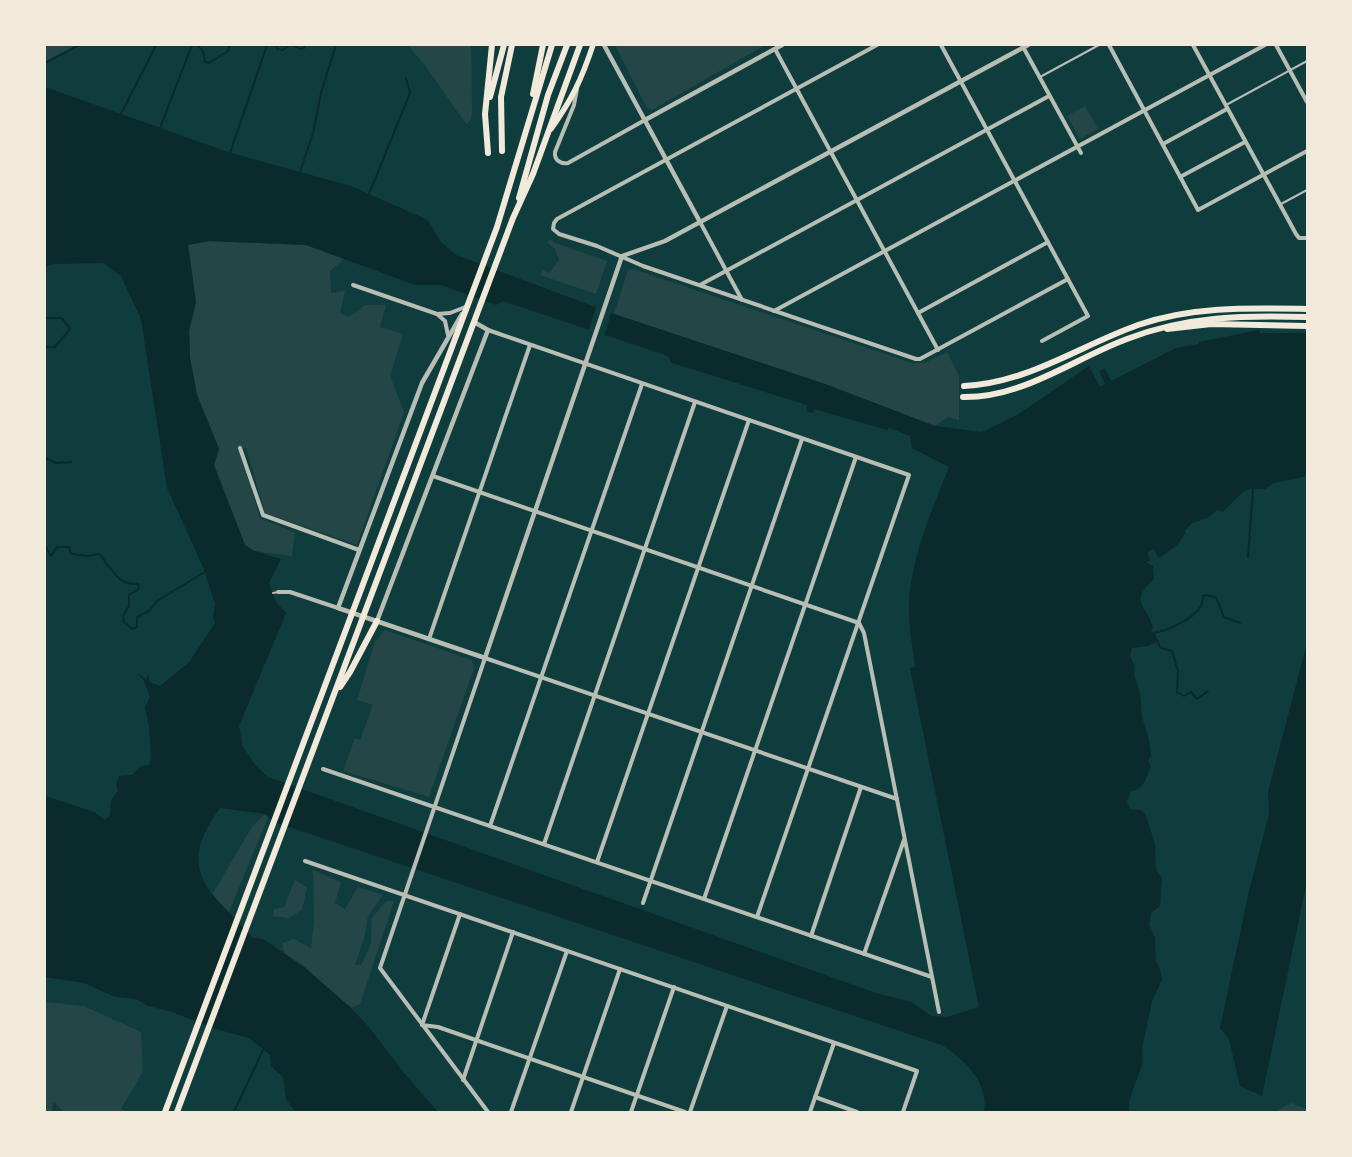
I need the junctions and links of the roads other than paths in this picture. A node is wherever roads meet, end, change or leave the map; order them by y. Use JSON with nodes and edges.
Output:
{"nodes":[{"id":1,"x":492,"y":45,"type":"edge"},
{"id":2,"x":504,"y":45,"type":"edge"},
{"id":3,"x":512,"y":45,"type":"edge"},
{"id":4,"x":543,"y":45,"type":"edge"},
{"id":5,"x":552,"y":45,"type":"edge"},
{"id":6,"x":566,"y":45,"type":"edge"},
{"id":7,"x":580,"y":45,"type":"edge"},
{"id":8,"x":593,"y":45,"type":"edge"},
{"id":9,"x":604,"y":45,"type":"edge"},
{"id":10,"x":782,"y":45,"type":"edge"},
{"id":11,"x":877,"y":45,"type":"edge"},
{"id":12,"x":942,"y":45,"type":"edge"},
{"id":13,"x":1099,"y":45,"type":"edge"},
{"id":14,"x":1109,"y":45,"type":"edge"},
{"id":15,"x":1192,"y":45,"type":"edge"},
{"id":16,"x":1265,"y":45,"type":"edge"},
{"id":17,"x":1276,"y":45,"type":"edge"},
{"id":18,"x":1024,"y":46,"type":"edge"},
{"id":19,"x":775,"y":49,"type":"junction"},
{"id":20,"x":1307,"y":61,"type":"edge"},
{"id":21,"x":1290,"y":70,"type":"junction"},
{"id":22,"x":1209,"y":76,"type":"junction"},
{"id":23,"x":1040,"y":78,"type":"junction"},
{"id":24,"x":961,"y":80,"type":"junction"},
{"id":25,"x":578,"y":87,"type":"junction"},
{"id":26,"x":797,"y":89,"type":"junction"},
{"id":27,"x":1050,"y":96,"type":"junction"},
{"id":28,"x":1307,"y":102,"type":"edge"},
{"id":29,"x":1226,"y":107,"type":"junction"},
{"id":30,"x":1144,"y":111,"type":"junction"},
{"id":31,"x":530,"y":117,"type":"junction"},
{"id":32,"x":645,"y":120,"type":"junction"},
{"id":33,"x":987,"y":130,"type":"junction"},
{"id":34,"x":550,"y":131,"type":"junction"},
{"id":35,"x":486,"y":133,"type":"junction"},
{"id":36,"x":1245,"y":142,"type":"junction"},
{"id":37,"x":1163,"y":144,"type":"junction"},
{"id":38,"x":1077,"y":146,"type":"junction"},
{"id":39,"x":502,"y":151,"type":"dead end"},
{"id":40,"x":830,"y":151,"type":"junction"},
{"id":41,"x":1307,"y":151,"type":"edge"},
{"id":42,"x":488,"y":153,"type":"dead end"},
{"id":43,"x":1081,"y":153,"type":"dead end"},
{"id":44,"x":666,"y":160,"type":"junction"},
{"id":45,"x":1263,"y":174,"type":"junction"},
{"id":46,"x":1180,"y":176,"type":"junction"},
{"id":47,"x":1014,"y":179,"type":"junction"},
{"id":48,"x":1307,"y":190,"type":"edge"},
{"id":49,"x":857,"y":200,"type":"junction"},
{"id":50,"x":1280,"y":205,"type":"junction"},
{"id":51,"x":513,"y":218,"type":"junction"},
{"id":52,"x":700,"y":222,"type":"junction"},
{"id":53,"x":1307,"y":238,"type":"edge"},
{"id":54,"x":1048,"y":242,"type":"junction"},
{"id":55,"x":884,"y":250,"type":"junction"},
{"id":56,"x":622,"y":256,"type":"junction"},
{"id":57,"x":727,"y":272,"type":"junction"},
{"id":58,"x":1068,"y":279,"type":"junction"},
{"id":59,"x":353,"y":285,"type":"dead end"},
{"id":60,"x":700,"y":285,"type":"junction"},
{"id":61,"x":742,"y":300,"type":"junction"},
{"id":62,"x":468,"y":306,"type":"junction"},
{"id":63,"x":1307,"y":309,"type":"edge"},
{"id":64,"x":774,"y":311,"type":"junction"},
{"id":65,"x":918,"y":313,"type":"junction"},
{"id":66,"x":437,"y":314,"type":"junction"},
{"id":67,"x":1307,"y":317,"type":"edge"},
{"id":68,"x":474,"y":322,"type":"junction"},
{"id":69,"x":1307,"y":326,"type":"edge"},
{"id":70,"x":488,"y":330,"type":"junction"},
{"id":71,"x":1150,"y":330,"type":"junction"},
{"id":72,"x":448,"y":335,"type":"junction"},
{"id":73,"x":1042,"y":341,"type":"dead end"},
{"id":74,"x":530,"y":345,"type":"junction"},
{"id":75,"x":938,"y":350,"type":"junction"},
{"id":76,"x":586,"y":365,"type":"junction"},
{"id":77,"x":642,"y":384,"type":"junction"},
{"id":78,"x":964,"y":386,"type":"dead end"},
{"id":79,"x":963,"y":398,"type":"dead end"},
{"id":80,"x":695,"y":402,"type":"junction"},
{"id":81,"x":749,"y":420,"type":"junction"},
{"id":82,"x":802,"y":439,"type":"junction"},
{"id":83,"x":240,"y":448,"type":"dead end"},
{"id":84,"x":856,"y":457,"type":"junction"},
{"id":85,"x":432,"y":476,"type":"junction"},
{"id":86,"x":479,"y":492,"type":"junction"},
{"id":87,"x":535,"y":511,"type":"junction"},
{"id":88,"x":592,"y":530,"type":"junction"},
{"id":89,"x":645,"y":549,"type":"junction"},
{"id":90,"x":359,"y":550,"type":"junction"},
{"id":91,"x":698,"y":567,"type":"junction"},
{"id":92,"x":752,"y":586,"type":"junction"},
{"id":93,"x":275,"y":592,"type":"dead end"},
{"id":94,"x":805,"y":604,"type":"junction"},
{"id":95,"x":338,"y":608,"type":"junction"},
{"id":96,"x":352,"y":612,"type":"junction"},
{"id":97,"x":363,"y":616,"type":"junction"},
{"id":98,"x":377,"y":621,"type":"junction"},
{"id":99,"x":859,"y":623,"type":"junction"},
{"id":100,"x":429,"y":639,"type":"junction"},
{"id":101,"x":485,"y":658,"type":"junction"},
{"id":102,"x":541,"y":677,"type":"junction"},
{"id":103,"x":334,"y":694,"type":"junction"},
{"id":104,"x":595,"y":696,"type":"junction"},
{"id":105,"x":648,"y":714,"type":"junction"},
{"id":106,"x":701,"y":733,"type":"junction"},
{"id":107,"x":755,"y":750,"type":"junction"},
{"id":108,"x":323,"y":769,"type":"dead end"},
{"id":109,"x":809,"y":769,"type":"junction"},
{"id":110,"x":861,"y":787,"type":"junction"},
{"id":111,"x":897,"y":799,"type":"junction"},
{"id":112,"x":434,"y":807,"type":"junction"},
{"id":113,"x":490,"y":826,"type":"junction"},
{"id":114,"x":904,"y":838,"type":"junction"},
{"id":115,"x":544,"y":844,"type":"junction"},
{"id":116,"x":305,"y":861,"type":"dead end"},
{"id":117,"x":597,"y":862,"type":"junction"},
{"id":118,"x":650,"y":881,"type":"junction"},
{"id":119,"x":404,"y":894,"type":"junction"},
{"id":120,"x":704,"y":899,"type":"junction"},
{"id":121,"x":643,"y":903,"type":"dead end"},
{"id":122,"x":460,"y":914,"type":"junction"},
{"id":123,"x":758,"y":917,"type":"junction"},
{"id":124,"x":513,"y":932,"type":"junction"},
{"id":125,"x":811,"y":936,"type":"junction"},
{"id":126,"x":567,"y":951,"type":"junction"},
{"id":127,"x":864,"y":954,"type":"junction"},
{"id":128,"x":620,"y":969,"type":"junction"},
{"id":129,"x":932,"y":977,"type":"junction"},
{"id":130,"x":674,"y":987,"type":"junction"},
{"id":131,"x":727,"y":1006,"type":"junction"},
{"id":132,"x":939,"y":1012,"type":"dead end"},
{"id":133,"x":422,"y":1026,"type":"junction"},
{"id":134,"x":476,"y":1040,"type":"junction"},
{"id":135,"x":834,"y":1043,"type":"junction"},
{"id":136,"x":530,"y":1059,"type":"junction"},
{"id":137,"x":583,"y":1077,"type":"junction"},
{"id":138,"x":463,"y":1080,"type":"junction"},
{"id":139,"x":637,"y":1096,"type":"junction"},
{"id":140,"x":815,"y":1097,"type":"junction"},
{"id":141,"x":165,"y":1112,"type":"edge"},
{"id":142,"x":177,"y":1112,"type":"edge"},
{"id":143,"x":488,"y":1112,"type":"edge"},
{"id":144,"x":511,"y":1112,"type":"edge"},
{"id":145,"x":571,"y":1112,"type":"edge"},
{"id":146,"x":631,"y":1112,"type":"edge"},
{"id":147,"x":685,"y":1112,"type":"edge"},
{"id":148,"x":690,"y":1112,"type":"edge"},
{"id":149,"x":810,"y":1112,"type":"edge"},
{"id":150,"x":857,"y":1112,"type":"edge"},
{"id":151,"x":902,"y":1112,"type":"edge"}],
"edges":[{"from":1,"to":35,"type":"highway"},
{"from":2,"to":35,"type":"highway"},
{"from":3,"to":39,"type":"highway"},
{"from":4,"to":31,"type":"highway"},
{"from":5,"to":31,"type":"highway"},
{"from":6,"to":51,"type":"highway"},
{"from":7,"to":34,"type":"highway"},
{"from":8,"to":25,"type":"main road"},
{"from":9,"to":32,"type":"street"},
{"from":10,"to":19,"type":"street"},
{"from":11,"to":26,"type":"street"},
{"from":12,"to":24,"type":"street"},
{"from":13,"to":23,"type":"lane"},
{"from":14,"to":30,"type":"street"},
{"from":15,"to":22,"type":"street"},
{"from":16,"to":22,"type":"street"},
{"from":17,"to":21,"type":"street"},
{"from":18,"to":23,"type":"street"},
{"from":18,"to":24,"type":"street"},
{"from":19,"to":26,"type":"street"},
{"from":19,"to":32,"type":"street"},
{"from":20,"to":21,"type":"lane"},
{"from":21,"to":28,"type":"street"},
{"from":21,"to":29,"type":"lane"},
{"from":22,"to":29,"type":"street"},
{"from":22,"to":30,"type":"street"},
{"from":23,"to":27,"type":"street"},
{"from":24,"to":33,"type":"street"},
{"from":24,"to":40,"type":"street"},
{"from":25,"to":32,"type":"street"},
{"from":25,"to":34,"type":"main road"},
{"from":26,"to":40,"type":"street"},
{"from":26,"to":44,"type":"street"},
{"from":27,"to":33,"type":"street"},
{"from":27,"to":38,"type":"street"},
{"from":29,"to":36,"type":"street"},
{"from":29,"to":37,"type":"street"},
{"from":30,"to":37,"type":"street"},
{"from":30,"to":38,"type":"street"},
{"from":31,"to":62,"type":"highway"},
{"from":32,"to":44,"type":"street"},
{"from":33,"to":47,"type":"street"},
{"from":33,"to":49,"type":"street"},
{"from":34,"to":51,"type":"highway"},
{"from":35,"to":42,"type":"highway"},
{"from":36,"to":45,"type":"street"},
{"from":36,"to":46,"type":"street"},
{"from":37,"to":46,"type":"street"},
{"from":38,"to":43,"type":"street"},
{"from":38,"to":47,"type":"street"},
{"from":40,"to":49,"type":"street"},
{"from":40,"to":52,"type":"street"},
{"from":41,"to":45,"type":"street"},
{"from":44,"to":52,"type":"street"},
{"from":44,"to":56,"type":"street"},
{"from":45,"to":46,"type":"street"},
{"from":45,"to":50,"type":"street"},
{"from":47,"to":54,"type":"street"},
{"from":47,"to":55,"type":"street"},
{"from":48,"to":50,"type":"lane"},
{"from":49,"to":55,"type":"street"},
{"from":49,"to":57,"type":"street"},
{"from":50,"to":53,"type":"street"},
{"from":51,"to":68,"type":"highway"},
{"from":52,"to":56,"type":"street"},
{"from":52,"to":57,"type":"street"},
{"from":54,"to":58,"type":"street"},
{"from":54,"to":65,"type":"street"},
{"from":55,"to":64,"type":"street"},
{"from":55,"to":65,"type":"street"},
{"from":56,"to":60,"type":"street"},
{"from":56,"to":76,"type":"street"},
{"from":57,"to":60,"type":"street"},
{"from":57,"to":61,"type":"street"},
{"from":58,"to":73,"type":"street"},
{"from":58,"to":75,"type":"street"},
{"from":59,"to":66,"type":"street"},
{"from":60,"to":61,"type":"street"},
{"from":61,"to":64,"type":"street"},
{"from":62,"to":66,"type":"street"},
{"from":62,"to":72,"type":"street"},
{"from":62,"to":96,"type":"highway"},
{"from":63,"to":78,"type":"highway"},
{"from":64,"to":75,"type":"street"},
{"from":65,"to":75,"type":"street"},
{"from":66,"to":72,"type":"street"},
{"from":67,"to":71,"type":"highway"},
{"from":68,"to":70,"type":"street"},
{"from":68,"to":97,"type":"highway"},
{"from":69,"to":71,"type":"highway"},
{"from":70,"to":74,"type":"street"},
{"from":70,"to":85,"type":"street"},
{"from":71,"to":79,"type":"highway"},
{"from":72,"to":90,"type":"street"},
{"from":74,"to":76,"type":"street"},
{"from":74,"to":86,"type":"street"},
{"from":76,"to":77,"type":"street"},
{"from":76,"to":87,"type":"street"},
{"from":77,"to":80,"type":"street"},
{"from":77,"to":88,"type":"street"},
{"from":80,"to":81,"type":"street"},
{"from":80,"to":89,"type":"street"},
{"from":81,"to":82,"type":"street"},
{"from":81,"to":91,"type":"street"},
{"from":82,"to":84,"type":"street"},
{"from":82,"to":92,"type":"street"},
{"from":83,"to":90,"type":"street"},
{"from":84,"to":94,"type":"street"},
{"from":84,"to":99,"type":"street"},
{"from":85,"to":86,"type":"street"},
{"from":85,"to":98,"type":"street"},
{"from":86,"to":87,"type":"street"},
{"from":86,"to":100,"type":"street"},
{"from":87,"to":88,"type":"street"},
{"from":87,"to":101,"type":"street"},
{"from":88,"to":89,"type":"street"},
{"from":88,"to":102,"type":"street"},
{"from":89,"to":91,"type":"street"},
{"from":89,"to":104,"type":"street"},
{"from":90,"to":95,"type":"street"},
{"from":91,"to":92,"type":"street"},
{"from":91,"to":105,"type":"street"},
{"from":92,"to":94,"type":"street"},
{"from":92,"to":106,"type":"street"},
{"from":93,"to":95,"type":"street"},
{"from":94,"to":99,"type":"street"},
{"from":94,"to":107,"type":"street"},
{"from":95,"to":96,"type":"street"},
{"from":96,"to":97,"type":"street"},
{"from":96,"to":141,"type":"highway"},
{"from":97,"to":98,"type":"street"},
{"from":97,"to":103,"type":"highway"},
{"from":98,"to":100,"type":"street"},
{"from":98,"to":103,"type":"highway"},
{"from":99,"to":109,"type":"street"},
{"from":99,"to":111,"type":"street"},
{"from":100,"to":101,"type":"street"},
{"from":101,"to":102,"type":"street"},
{"from":101,"to":112,"type":"street"},
{"from":102,"to":104,"type":"street"},
{"from":102,"to":113,"type":"street"},
{"from":103,"to":142,"type":"highway"},
{"from":104,"to":105,"type":"street"},
{"from":104,"to":115,"type":"street"},
{"from":105,"to":106,"type":"street"},
{"from":105,"to":117,"type":"street"},
{"from":106,"to":107,"type":"street"},
{"from":106,"to":118,"type":"street"},
{"from":107,"to":109,"type":"street"},
{"from":107,"to":120,"type":"street"},
{"from":108,"to":112,"type":"street"},
{"from":109,"to":110,"type":"street"},
{"from":109,"to":123,"type":"street"},
{"from":110,"to":111,"type":"street"},
{"from":110,"to":125,"type":"street"},
{"from":111,"to":114,"type":"street"},
{"from":112,"to":113,"type":"street"},
{"from":112,"to":119,"type":"street"},
{"from":113,"to":115,"type":"street"},
{"from":114,"to":127,"type":"street"},
{"from":114,"to":129,"type":"street"},
{"from":115,"to":117,"type":"street"},
{"from":116,"to":119,"type":"street"},
{"from":117,"to":118,"type":"street"},
{"from":118,"to":120,"type":"street"},
{"from":118,"to":121,"type":"street"},
{"from":119,"to":122,"type":"street"},
{"from":119,"to":133,"type":"street"},
{"from":120,"to":123,"type":"street"},
{"from":122,"to":124,"type":"street"},
{"from":122,"to":133,"type":"street"},
{"from":123,"to":125,"type":"street"},
{"from":124,"to":126,"type":"street"},
{"from":124,"to":134,"type":"street"},
{"from":125,"to":127,"type":"street"},
{"from":126,"to":128,"type":"street"},
{"from":126,"to":136,"type":"street"},
{"from":127,"to":129,"type":"street"},
{"from":128,"to":130,"type":"street"},
{"from":128,"to":137,"type":"street"},
{"from":129,"to":132,"type":"street"},
{"from":130,"to":131,"type":"street"},
{"from":130,"to":139,"type":"street"},
{"from":131,"to":135,"type":"street"},
{"from":131,"to":148,"type":"street"},
{"from":133,"to":134,"type":"street"},
{"from":133,"to":138,"type":"street"},
{"from":134,"to":136,"type":"street"},
{"from":134,"to":138,"type":"street"},
{"from":135,"to":140,"type":"street"},
{"from":135,"to":151,"type":"street"},
{"from":136,"to":137,"type":"street"},
{"from":136,"to":144,"type":"street"},
{"from":137,"to":139,"type":"street"},
{"from":137,"to":145,"type":"street"},
{"from":138,"to":143,"type":"street"},
{"from":139,"to":146,"type":"street"},
{"from":139,"to":147,"type":"street"},
{"from":140,"to":149,"type":"street"},
{"from":140,"to":150,"type":"street"}]}
